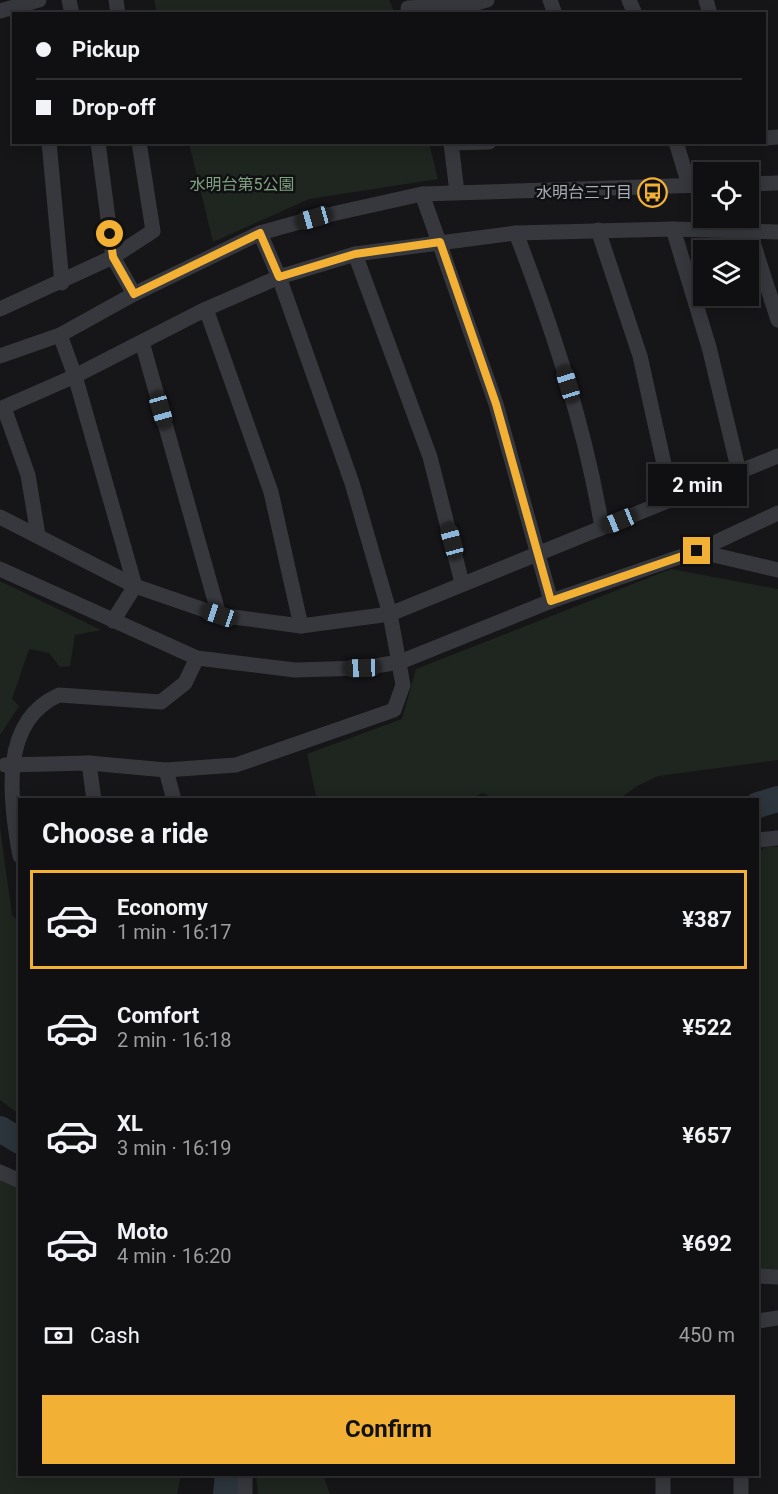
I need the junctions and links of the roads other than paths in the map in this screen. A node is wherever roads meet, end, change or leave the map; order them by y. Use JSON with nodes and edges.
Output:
{"nodes":[{"id":1,"x":39,"y":0,"type":"edge"},
{"id":2,"x":477,"y":4,"type":"edge"},
{"id":3,"x":407,"y":7,"type":"edge"},
{"id":4,"x":20,"y":10,"type":"edge"},
{"id":5,"x":0,"y":11,"type":"edge"},
{"id":6,"x":49,"y":144,"type":"edge"},
{"id":7,"x":98,"y":144,"type":"edge"},
{"id":8,"x":139,"y":144,"type":"edge"},
{"id":9,"x":451,"y":144,"type":"edge"},
{"id":10,"x":677,"y":144,"type":"edge"},
{"id":11,"x":693,"y":179,"type":"edge"},
{"id":12,"x":778,"y":183,"type":"edge"},
{"id":13,"x":759,"y":184,"type":"edge"},
{"id":14,"x":693,"y":185,"type":"edge"},
{"id":15,"x":457,"y":192,"type":"junction"},
{"id":16,"x":423,"y":194,"type":"junction"},
{"id":17,"x":693,"y":228,"type":"edge"},
{"id":18,"x":749,"y":228,"type":"edge"},
{"id":19,"x":759,"y":228,"type":"edge"},
{"id":20,"x":673,"y":229,"type":"junction"},
{"id":21,"x":598,"y":230,"type":"junction"},
{"id":22,"x":778,"y":232,"type":"edge"},
{"id":23,"x":260,"y":233,"type":"junction"},
{"id":24,"x":516,"y":233,"type":"junction"},
{"id":25,"x":440,"y":242,"type":"junction"},
{"id":26,"x":355,"y":254,"type":"junction"},
{"id":27,"x":113,"y":257,"type":"junction"},
{"id":28,"x":279,"y":277,"type":"junction"},
{"id":29,"x":62,"y":283,"type":"junction"},
{"id":30,"x":134,"y":294,"type":"junction"},
{"id":31,"x":0,"y":309,"type":"edge"},
{"id":32,"x":206,"y":309,"type":"junction"},
{"id":33,"x":778,"y":320,"type":"edge"},
{"id":34,"x":60,"y":335,"type":"junction"},
{"id":35,"x":142,"y":342,"type":"junction"},
{"id":36,"x":0,"y":356,"type":"edge"},
{"id":37,"x":75,"y":376,"type":"junction"},
{"id":38,"x":2,"y":408,"type":"edge"},
{"id":39,"x":778,"y":456,"type":"edge"},
{"id":40,"x":739,"y":472,"type":"junction"},
{"id":41,"x":672,"y":500,"type":"junction"},
{"id":42,"x":778,"y":513,"type":"edge"},
{"id":43,"x":0,"y":517,"type":"edge"},
{"id":44,"x":602,"y":528,"type":"junction"},
{"id":45,"x":38,"y":535,"type":"junction"},
{"id":46,"x":697,"y":551,"type":"junction"},
{"id":47,"x":538,"y":554,"type":"junction"},
{"id":48,"x":0,"y":569,"type":"edge"},
{"id":49,"x":778,"y":570,"type":"edge"},
{"id":50,"x":462,"y":583,"type":"junction"},
{"id":51,"x":135,"y":586,"type":"junction"},
{"id":52,"x":551,"y":601,"type":"junction"},
{"id":53,"x":390,"y":614,"type":"junction"},
{"id":54,"x":219,"y":615,"type":"junction"},
{"id":55,"x":113,"y":621,"type":"junction"},
{"id":56,"x":301,"y":626,"type":"junction"},
{"id":57,"x":197,"y":658,"type":"junction"},
{"id":58,"x":400,"y":662,"type":"junction"},
{"id":59,"x":89,"y":763,"type":"junction"},
{"id":60,"x":5,"y":765,"type":"junction"},
{"id":61,"x":166,"y":770,"type":"junction"},
{"id":62,"x":94,"y":798,"type":"edge"},
{"id":63,"x":173,"y":798,"type":"edge"},
{"id":64,"x":778,"y":838,"type":"edge"},
{"id":65,"x":759,"y":840,"type":"edge"},
{"id":66,"x":18,"y":844,"type":"edge"},
{"id":67,"x":0,"y":1172,"type":"edge"},
{"id":68,"x":18,"y":1180,"type":"edge"},
{"id":69,"x":759,"y":1276,"type":"edge"},
{"id":70,"x":778,"y":1277,"type":"edge"},
{"id":71,"x":778,"y":1318,"type":"edge"},
{"id":72,"x":759,"y":1322,"type":"edge"},
{"id":73,"x":245,"y":1476,"type":"edge"},
{"id":74,"x":663,"y":1476,"type":"edge"},
{"id":75,"x":741,"y":1476,"type":"edge"},
{"id":76,"x":245,"y":1494,"type":"edge"},
{"id":77,"x":663,"y":1494,"type":"edge"},
{"id":78,"x":741,"y":1494,"type":"edge"}],
"edges":[{"from":1,"to":4,"type":"street"},
{"from":2,"to":3,"type":"street"},
{"from":4,"to":5,"type":"street"},
{"from":6,"to":29,"type":"street"},
{"from":7,"to":27,"type":"street"},
{"from":8,"to":27,"type":"street"},
{"from":9,"to":15,"type":"street"},
{"from":10,"to":11,"type":"street"},
{"from":12,"to":13,"type":"street"},
{"from":14,"to":15,"type":"street"},
{"from":15,"to":16,"type":"street"},
{"from":16,"to":23,"type":"street"},
{"from":16,"to":25,"type":"street"},
{"from":17,"to":20,"type":"street"},
{"from":18,"to":33,"type":"street"},
{"from":19,"to":22,"type":"street"},
{"from":20,"to":21,"type":"street"},
{"from":20,"to":40,"type":"street"},
{"from":21,"to":24,"type":"street"},
{"from":21,"to":41,"type":"street"},
{"from":23,"to":28,"type":"street"},
{"from":23,"to":30,"type":"street"},
{"from":24,"to":25,"type":"street"},
{"from":24,"to":44,"type":"street"},
{"from":25,"to":26,"type":"street"},
{"from":25,"to":47,"type":"street"},
{"from":26,"to":28,"type":"street"},
{"from":26,"to":50,"type":"street"},
{"from":27,"to":29,"type":"street"},
{"from":27,"to":30,"type":"street"},
{"from":28,"to":32,"type":"street"},
{"from":28,"to":53,"type":"street"},
{"from":29,"to":31,"type":"street"},
{"from":30,"to":34,"type":"street"},
{"from":32,"to":35,"type":"street"},
{"from":32,"to":56,"type":"street"},
{"from":34,"to":36,"type":"street"},
{"from":34,"to":37,"type":"street"},
{"from":35,"to":37,"type":"street"},
{"from":35,"to":54,"type":"street"},
{"from":37,"to":38,"type":"street"},
{"from":37,"to":51,"type":"street"},
{"from":38,"to":45,"type":"street"},
{"from":39,"to":40,"type":"street"},
{"from":40,"to":41,"type":"street"},
{"from":41,"to":44,"type":"street"},
{"from":42,"to":46,"type":"street"},
{"from":43,"to":45,"type":"street"},
{"from":44,"to":47,"type":"street"},
{"from":45,"to":51,"type":"street"},
{"from":46,"to":49,"type":"street"},
{"from":46,"to":52,"type":"street"},
{"from":47,"to":50,"type":"street"},
{"from":47,"to":52,"type":"street"},
{"from":48,"to":55,"type":"street"},
{"from":50,"to":53,"type":"street"},
{"from":51,"to":54,"type":"street"},
{"from":51,"to":55,"type":"street"},
{"from":52,"to":58,"type":"street"},
{"from":53,"to":56,"type":"street"},
{"from":53,"to":58,"type":"street"},
{"from":54,"to":56,"type":"street"},
{"from":55,"to":57,"type":"street"},
{"from":57,"to":58,"type":"street"},
{"from":57,"to":60,"type":"street"},
{"from":58,"to":61,"type":"street"},
{"from":59,"to":60,"type":"street"},
{"from":59,"to":61,"type":"street"},
{"from":59,"to":62,"type":"street"},
{"from":60,"to":66,"type":"street"},
{"from":61,"to":63,"type":"street"},
{"from":64,"to":65,"type":"street"},
{"from":67,"to":68,"type":"street"},
{"from":69,"to":70,"type":"street"},
{"from":71,"to":72,"type":"street"},
{"from":73,"to":76,"type":"street"},
{"from":74,"to":77,"type":"street"},
{"from":75,"to":78,"type":"street"}]}
